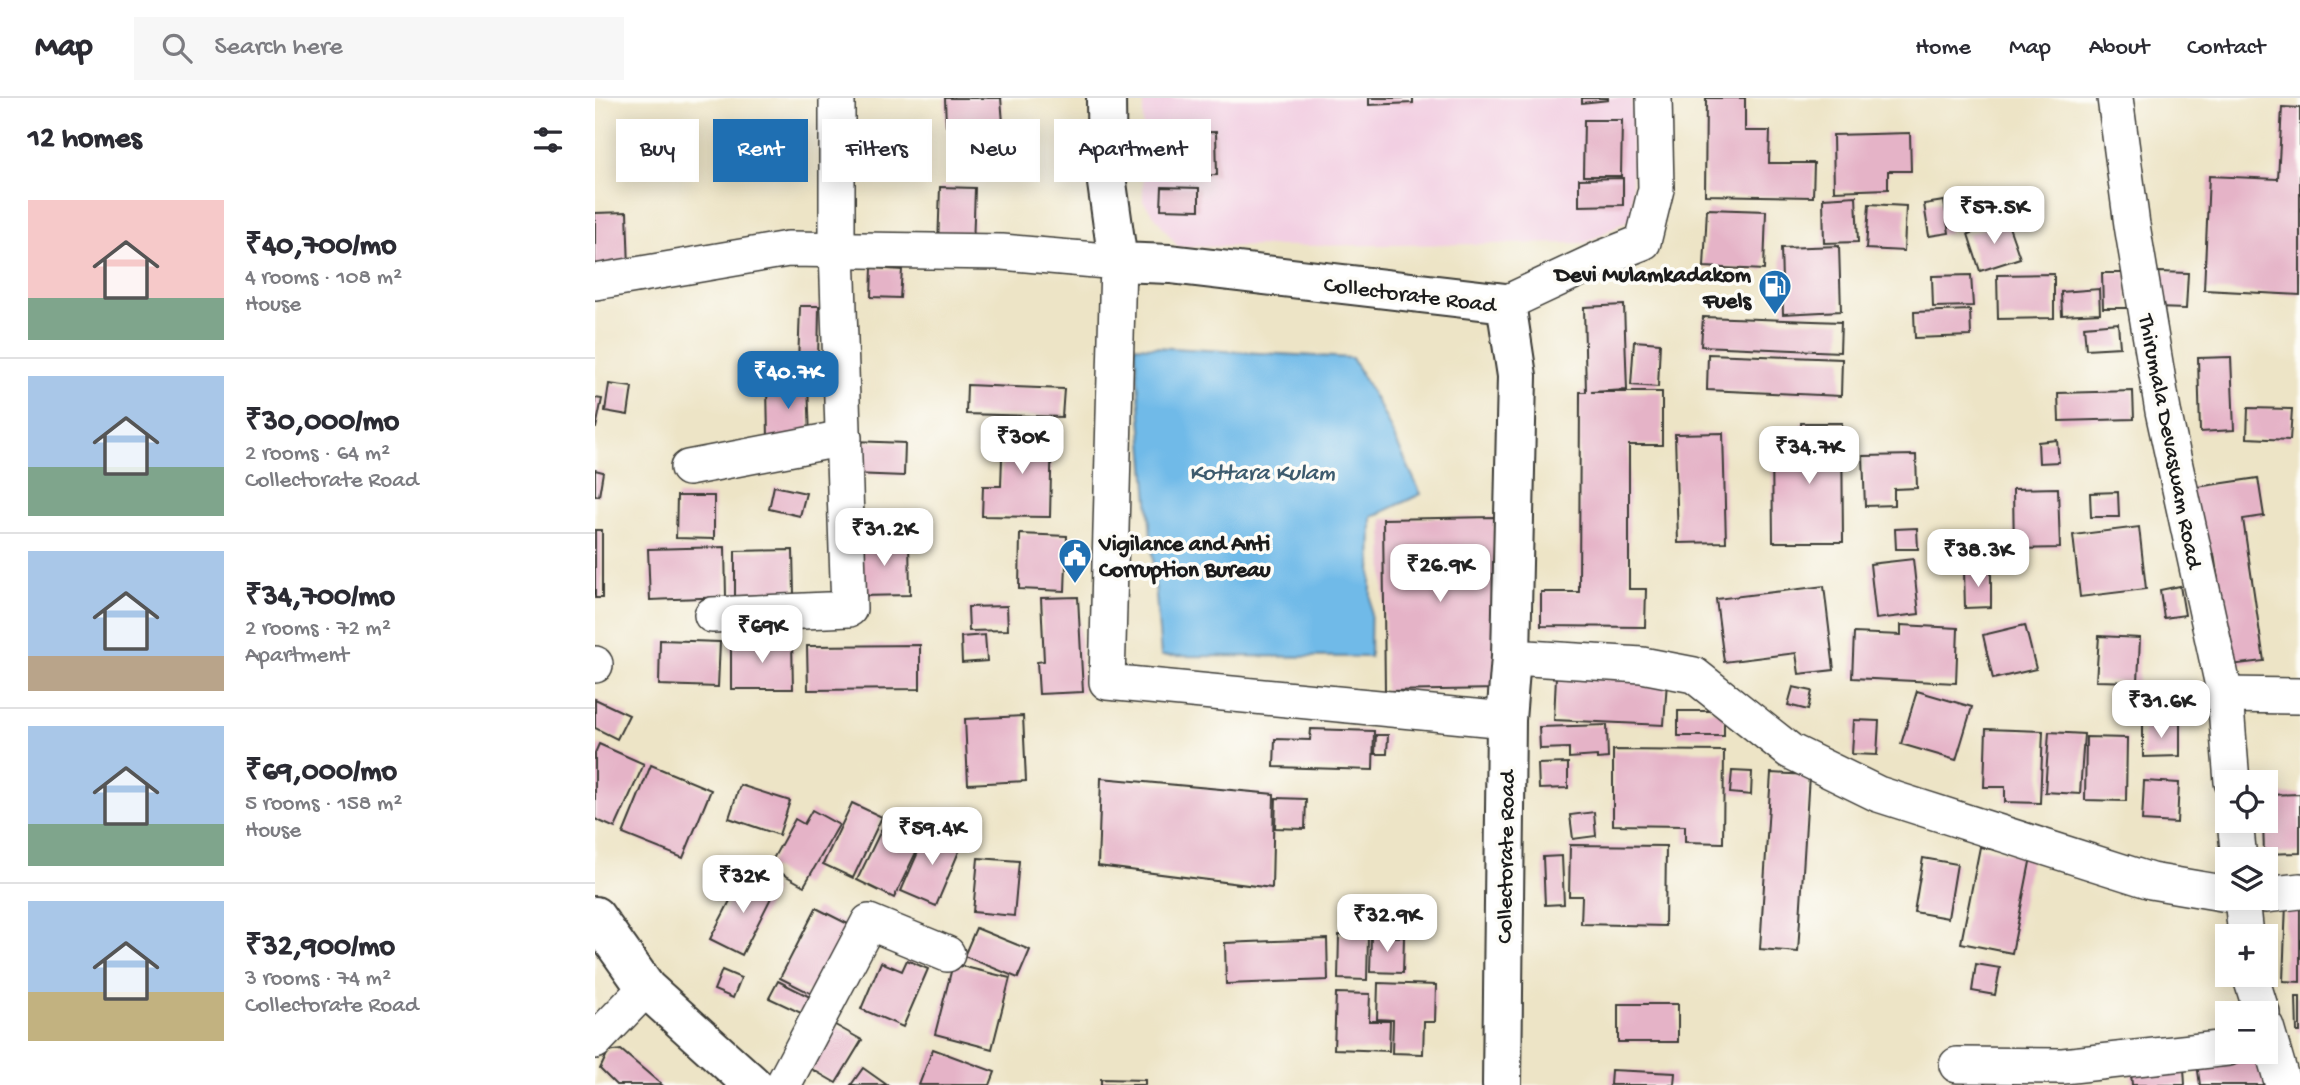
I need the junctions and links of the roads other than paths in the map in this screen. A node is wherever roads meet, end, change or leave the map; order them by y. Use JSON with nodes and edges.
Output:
{"nodes":[{"id":1,"x":837,"y":98,"type":"edge"},
{"id":2,"x":1106,"y":98,"type":"edge"},
{"id":3,"x":1654,"y":98,"type":"edge"},
{"id":4,"x":2115,"y":98,"type":"edge"},
{"id":5,"x":837,"y":250,"type":"junction"},
{"id":6,"x":1118,"y":262,"type":"junction"},
{"id":7,"x":595,"y":282,"type":"edge"},
{"id":8,"x":1506,"y":303,"type":"junction"},
{"id":9,"x":844,"y":438,"type":"junction"},
{"id":10,"x":688,"y":468,"type":"dead end"},
{"id":11,"x":712,"y":615,"type":"dead end"},
{"id":12,"x":1511,"y":657,"type":"junction"},
{"id":13,"x":2225,"y":695,"type":"junction"},
{"id":14,"x":2300,"y":696,"type":"edge"},
{"id":15,"x":1506,"y":720,"type":"junction"},
{"id":16,"x":2231,"y":770,"type":"edge"},
{"id":17,"x":2300,"y":891,"type":"edge"},
{"id":18,"x":2215,"y":892,"type":"edge"},
{"id":19,"x":2278,"y":894,"type":"edge"},
{"id":20,"x":595,"y":916,"type":"edge"},
{"id":21,"x":947,"y":954,"type":"dead end"},
{"id":22,"x":646,"y":988,"type":"junction"},
{"id":23,"x":595,"y":1041,"type":"edge"},
{"id":24,"x":2215,"y":1050,"type":"edge"},
{"id":25,"x":2276,"y":1064,"type":"edge"},
{"id":26,"x":1957,"y":1065,"type":"dead end"},
{"id":27,"x":2062,"y":1075,"type":"edge"},
{"id":28,"x":753,"y":1085,"type":"edge"},
{"id":29,"x":783,"y":1085,"type":"edge"},
{"id":30,"x":1501,"y":1085,"type":"edge"},
{"id":31,"x":2283,"y":1085,"type":"edge"}],
"edges":[{"from":1,"to":5,"type":"street"},
{"from":2,"to":6,"type":"main road"},
{"from":3,"to":8,"type":"street"},
{"from":4,"to":13,"type":"street","name":"Thirumala Devaswam Road"},
{"from":5,"to":6,"type":"street"},
{"from":5,"to":7,"type":"street"},
{"from":5,"to":9,"type":"street"},
{"from":6,"to":8,"type":"main road","name":"Collectorate Road"},
{"from":6,"to":15,"type":"street"},
{"from":8,"to":12,"type":"main road","name":"Collectorate Road"},
{"from":9,"to":10,"type":"street"},
{"from":9,"to":11,"type":"street"},
{"from":12,"to":15,"type":"main road","name":"Collectorate Road"},
{"from":12,"to":18,"type":"street"},
{"from":13,"to":14,"type":"street"},
{"from":13,"to":16,"type":"street","name":"Thirumala Devaswam Road"},
{"from":15,"to":30,"type":"main road","name":"Collectorate Road"},
{"from":17,"to":19,"type":"street"},
{"from":20,"to":22,"type":"main road"},
{"from":21,"to":29,"type":"street"},
{"from":22,"to":23,"type":"street"},
{"from":22,"to":28,"type":"main road"},
{"from":24,"to":27,"type":"street"},
{"from":25,"to":31,"type":"street"},
{"from":26,"to":27,"type":"street"}]}
